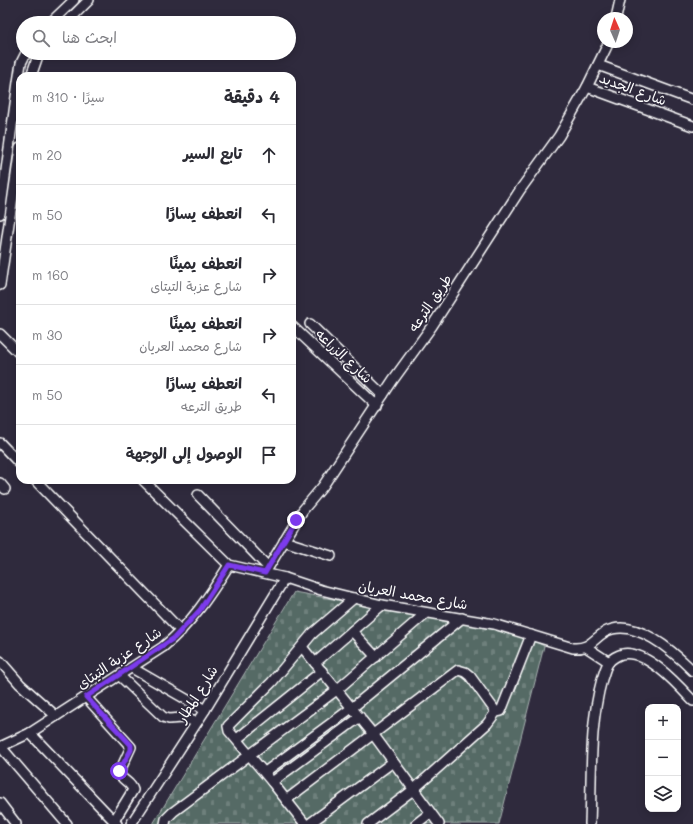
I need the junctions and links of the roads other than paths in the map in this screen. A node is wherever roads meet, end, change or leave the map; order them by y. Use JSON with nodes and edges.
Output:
{"nodes":[{"id":1,"x":74,"y":0,"type":"edge"},
{"id":2,"x":89,"y":0,"type":"edge"},
{"id":3,"x":620,"y":0,"type":"edge"},
{"id":4,"x":617,"y":12,"type":"edge"},
{"id":5,"x":57,"y":16,"type":"edge"},
{"id":6,"x":73,"y":16,"type":"edge"},
{"id":7,"x":606,"y":48,"type":"edge"},
{"id":8,"x":22,"y":60,"type":"edge"},
{"id":9,"x":37,"y":60,"type":"edge"},
{"id":10,"x":598,"y":66,"type":"junction"},
{"id":11,"x":20,"y":72,"type":"edge"},
{"id":12,"x":32,"y":72,"type":"edge"},
{"id":13,"x":587,"y":88,"type":"junction"},
{"id":14,"x":16,"y":97,"type":"edge"},
{"id":15,"x":693,"y":100,"type":"edge"},
{"id":16,"x":693,"y":126,"type":"edge"},
{"id":17,"x":16,"y":175,"type":"edge"},
{"id":18,"x":0,"y":214,"type":"edge"},
{"id":19,"x":0,"y":220,"type":"edge"},
{"id":20,"x":9,"y":223,"type":"junction"},
{"id":21,"x":0,"y":285,"type":"edge"},
{"id":22,"x":310,"y":324,"type":"dead end"},
{"id":23,"x":296,"y":330,"type":"edge"},
{"id":24,"x":0,"y":334,"type":"edge"},
{"id":25,"x":16,"y":350,"type":"edge"},
{"id":26,"x":383,"y":395,"type":"junction"},
{"id":27,"x":377,"y":406,"type":"junction"},
{"id":28,"x":0,"y":443,"type":"edge"},
{"id":29,"x":16,"y":460,"type":"edge"},
{"id":30,"x":39,"y":484,"type":"edge"},
{"id":31,"x":147,"y":484,"type":"edge"},
{"id":32,"x":198,"y":495,"type":"dead end"},
{"id":33,"x":284,"y":541,"type":"junction"},
{"id":34,"x":331,"y":556,"type":"dead end"},
{"id":35,"x":229,"y":565,"type":"junction"},
{"id":36,"x":266,"y":570,"type":"junction"},
{"id":37,"x":285,"y":578,"type":"junction"},
{"id":38,"x":354,"y":598,"type":"junction"},
{"id":39,"x":382,"y":605,"type":"junction"},
{"id":40,"x":426,"y":613,"type":"junction"},
{"id":41,"x":462,"y":618,"type":"junction"},
{"id":42,"x":181,"y":631,"type":"junction"},
{"id":43,"x":352,"y":631,"type":"junction"},
{"id":44,"x":531,"y":635,"type":"junction"},
{"id":45,"x":302,"y":647,"type":"junction"},
{"id":46,"x":588,"y":648,"type":"junction"},
{"id":47,"x":376,"y":657,"type":"junction"},
{"id":48,"x":0,"y":661,"type":"edge"},
{"id":49,"x":606,"y":661,"type":"junction"},
{"id":50,"x":315,"y":663,"type":"junction"},
{"id":51,"x":132,"y":668,"type":"junction"},
{"id":52,"x":322,"y":671,"type":"junction"},
{"id":53,"x":693,"y":671,"type":"edge"},
{"id":54,"x":120,"y":676,"type":"junction"},
{"id":55,"x":338,"y":689,"type":"junction"},
{"id":56,"x":86,"y":697,"type":"junction"},
{"id":57,"x":693,"y":701,"type":"edge"},
{"id":58,"x":353,"y":707,"type":"junction"},
{"id":59,"x":204,"y":710,"type":"junction"},
{"id":60,"x":496,"y":712,"type":"junction"},
{"id":61,"x":56,"y":716,"type":"junction"},
{"id":62,"x":360,"y":717,"type":"junction"},
{"id":63,"x":197,"y":722,"type":"junction"},
{"id":64,"x":30,"y":733,"type":"junction"},
{"id":65,"x":373,"y":734,"type":"junction"},
{"id":66,"x":237,"y":739,"type":"junction"},
{"id":67,"x":1,"y":747,"type":"edge"},
{"id":68,"x":250,"y":755,"type":"junction"},
{"id":69,"x":393,"y":762,"type":"junction"},
{"id":70,"x":265,"y":772,"type":"junction"},
{"id":71,"x":272,"y":782,"type":"junction"},
{"id":72,"x":413,"y":790,"type":"junction"},
{"id":73,"x":286,"y":800,"type":"junction"},
{"id":74,"x":0,"y":803,"type":"edge"},
{"id":75,"x":430,"y":813,"type":"junction"},
{"id":76,"x":115,"y":822,"type":"edge"},
{"id":77,"x":16,"y":824,"type":"edge"},
{"id":78,"x":67,"y":824,"type":"edge"},
{"id":79,"x":131,"y":824,"type":"edge"},
{"id":80,"x":165,"y":824,"type":"edge"},
{"id":81,"x":305,"y":824,"type":"edge"},
{"id":82,"x":309,"y":824,"type":"edge"},
{"id":83,"x":368,"y":824,"type":"edge"},
{"id":84,"x":416,"y":824,"type":"edge"},
{"id":85,"x":439,"y":824,"type":"edge"},
{"id":86,"x":590,"y":824,"type":"edge"}],
"edges":[{"from":1,"to":5,"type":"street"},
{"from":2,"to":6,"type":"street"},
{"from":3,"to":4,"type":"street"},
{"from":7,"to":10,"type":"street","name":"طريق الترعه"},
{"from":8,"to":11,"type":"street"},
{"from":9,"to":12,"type":"street"},
{"from":10,"to":13,"type":"street","name":"طريق الترعه"},
{"from":10,"to":15,"type":"street"},
{"from":13,"to":16,"type":"street","name":"شارع الجديد"},
{"from":13,"to":26,"type":"street","name":"طريق الترعه"},
{"from":14,"to":18,"type":"street"},
{"from":17,"to":20,"type":"street"},
{"from":19,"to":20,"type":"street"},
{"from":20,"to":21,"type":"street"},
{"from":22,"to":26,"type":"street"},
{"from":23,"to":27,"type":"street","name":"شارع الزراعه"},
{"from":24,"to":25,"type":"street"},
{"from":26,"to":27,"type":"street","name":"طريق الترعه"},
{"from":27,"to":33,"type":"street","name":"طريق الترعه"},
{"from":28,"to":29,"type":"street"},
{"from":30,"to":42,"type":"street"},
{"from":31,"to":35,"type":"street"},
{"from":32,"to":36,"type":"street"},
{"from":33,"to":34,"type":"street"},
{"from":33,"to":36,"type":"street","name":"طريق الترعه"},
{"from":35,"to":36,"type":"street","name":"شارع محمد العريان"},
{"from":35,"to":42,"type":"street","name":"شارع عزبة التيتاى"},
{"from":36,"to":37,"type":"street","name":"شارع محمد العريان"},
{"from":37,"to":38,"type":"street","name":"شارع محمد العريان"},
{"from":37,"to":59,"type":"street","name":"شارع المطار"},
{"from":38,"to":39,"type":"street","name":"شارع محمد العريان"},
{"from":38,"to":45,"type":"street"},
{"from":39,"to":40,"type":"street","name":"شارع محمد العريان"},
{"from":39,"to":43,"type":"street"},
{"from":40,"to":41,"type":"street","name":"شارع محمد العريان"},
{"from":40,"to":47,"type":"street"},
{"from":41,"to":44,"type":"street","name":"شارع محمد العريان"},
{"from":41,"to":58,"type":"street"},
{"from":42,"to":51,"type":"street","name":"شارع عزبة التيتاى"},
{"from":43,"to":47,"type":"street"},
{"from":43,"to":50,"type":"street"},
{"from":44,"to":46,"type":"street","name":"شارع محمد العريان"},
{"from":44,"to":60,"type":"street"},
{"from":45,"to":50,"type":"street"},
{"from":45,"to":66,"type":"street"},
{"from":46,"to":49,"type":"street"},
{"from":46,"to":53,"type":"street"},
{"from":47,"to":55,"type":"street"},
{"from":48,"to":61,"type":"street"},
{"from":49,"to":57,"type":"street"},
{"from":49,"to":86,"type":"street"},
{"from":50,"to":52,"type":"street"},
{"from":51,"to":54,"type":"street","name":"شارع عزبة التيتاى"},
{"from":51,"to":59,"type":"street"},
{"from":52,"to":55,"type":"street"},
{"from":52,"to":66,"type":"street"},
{"from":54,"to":56,"type":"street","name":"شارع عزبة التيتاى"},
{"from":54,"to":63,"type":"street"},
{"from":55,"to":58,"type":"street"},
{"from":55,"to":68,"type":"street"},
{"from":56,"to":61,"type":"street","name":"شارع عزبة التيتاى"},
{"from":56,"to":76,"type":"street"},
{"from":58,"to":62,"type":"street"},
{"from":58,"to":70,"type":"street"},
{"from":59,"to":63,"type":"street","name":"شارع المطار"},
{"from":60,"to":65,"type":"street"},
{"from":60,"to":72,"type":"street"},
{"from":61,"to":64,"type":"street","name":"شارع عزبة التيتاى"},
{"from":62,"to":65,"type":"street"},
{"from":62,"to":71,"type":"street"},
{"from":63,"to":79,"type":"street","name":"شارع المطار"},
{"from":64,"to":67,"type":"street","name":"شارع عزبة التيتاى"},
{"from":64,"to":76,"type":"street"},
{"from":65,"to":69,"type":"street"},
{"from":65,"to":73,"type":"street"},
{"from":66,"to":68,"type":"street"},
{"from":67,"to":78,"type":"street"},
{"from":68,"to":70,"type":"street"},
{"from":68,"to":80,"type":"street"},
{"from":69,"to":72,"type":"street"},
{"from":69,"to":82,"type":"street"},
{"from":70,"to":71,"type":"street"},
{"from":71,"to":73,"type":"street"},
{"from":72,"to":75,"type":"street"},
{"from":72,"to":83,"type":"street"},
{"from":73,"to":81,"type":"street"},
{"from":74,"to":77,"type":"street"},
{"from":75,"to":84,"type":"street"},
{"from":75,"to":85,"type":"street"}]}
